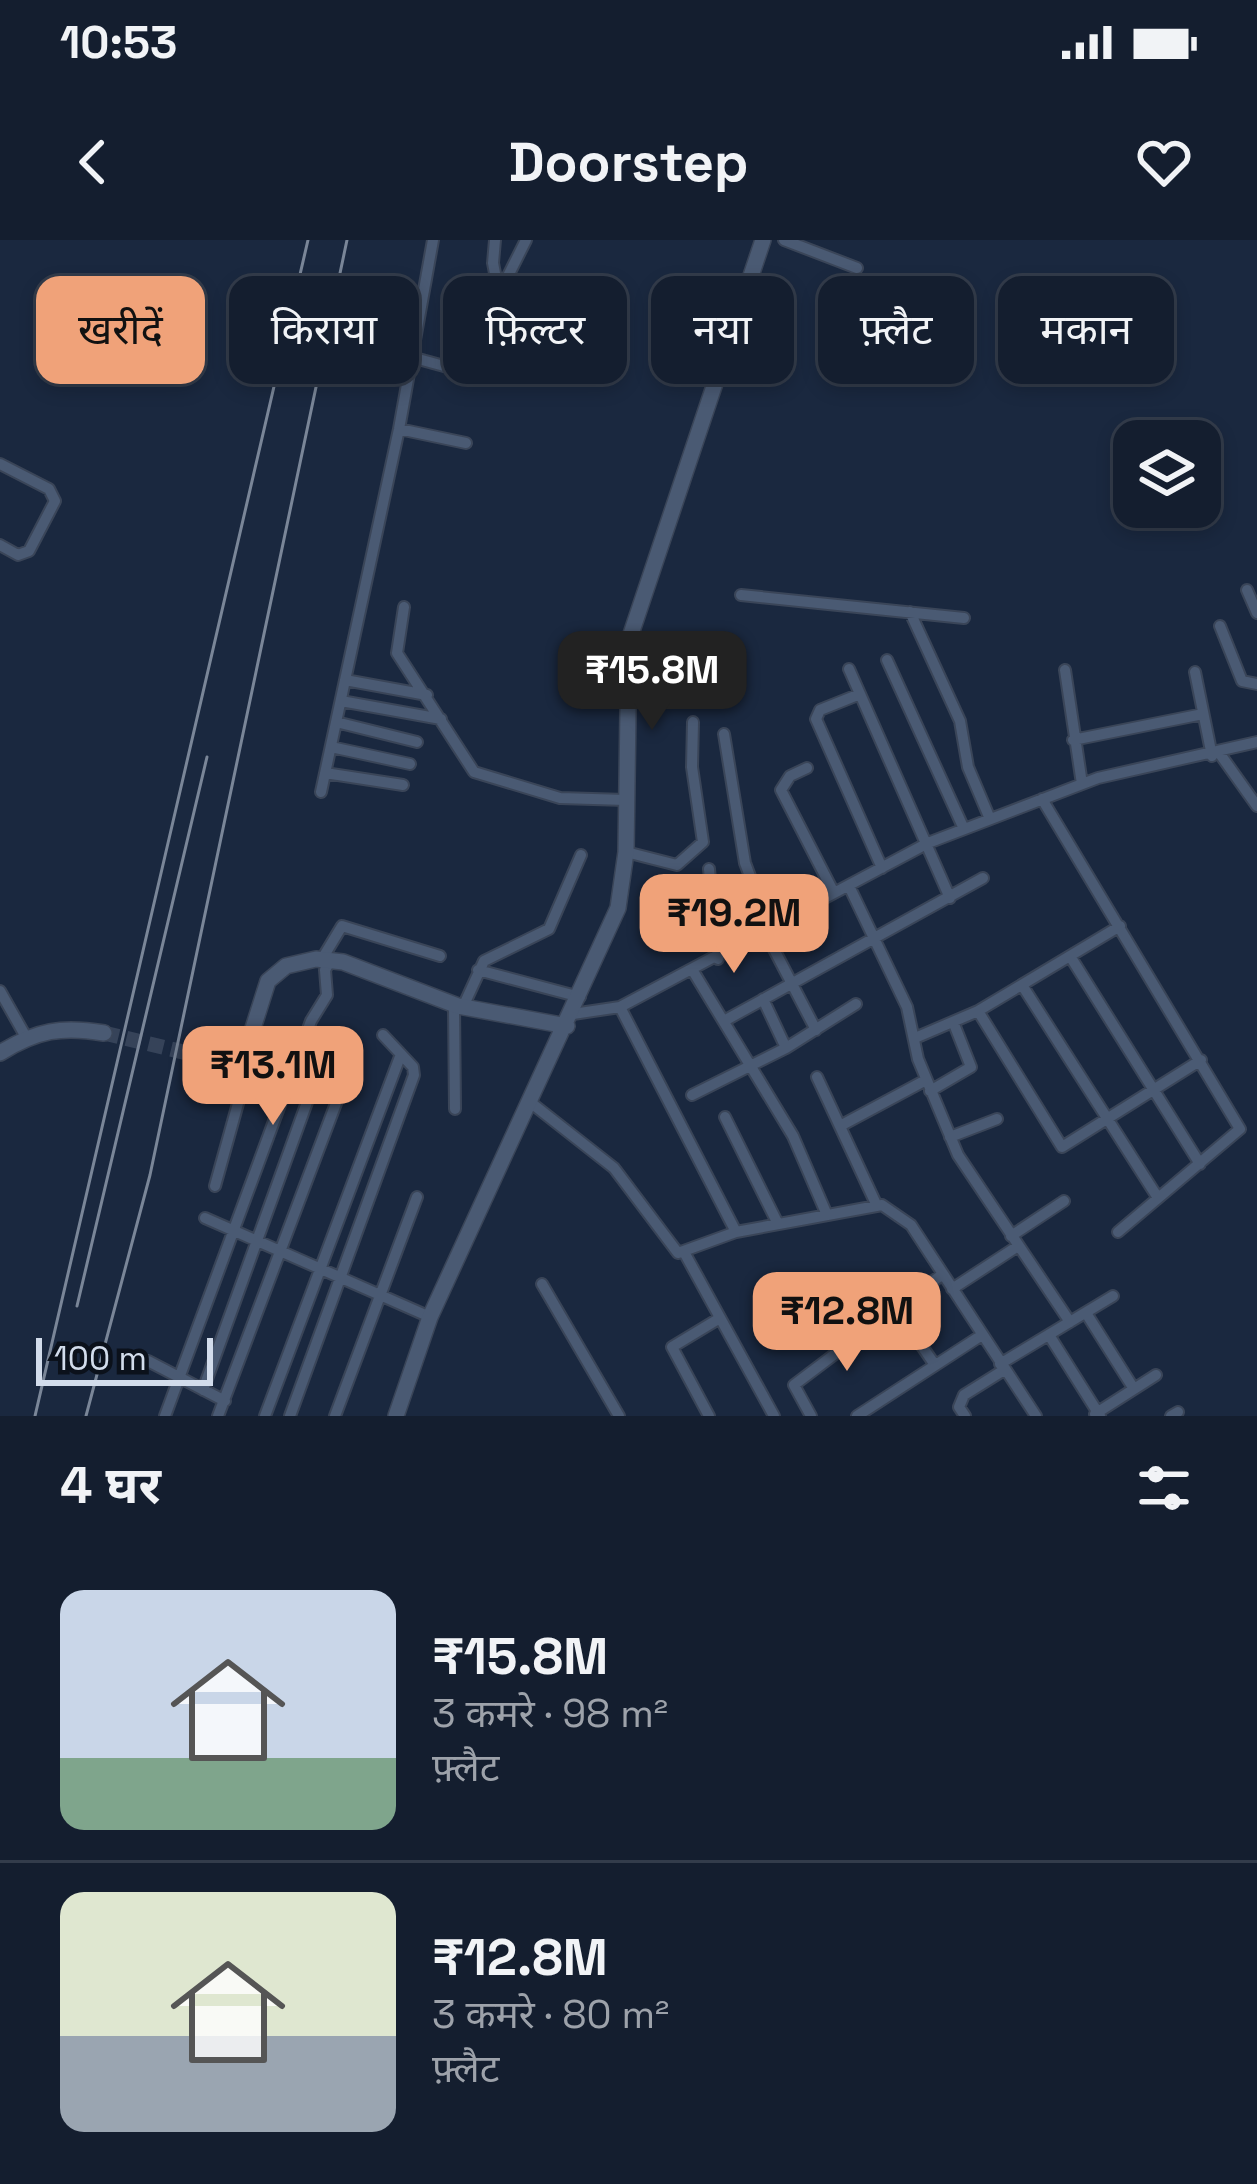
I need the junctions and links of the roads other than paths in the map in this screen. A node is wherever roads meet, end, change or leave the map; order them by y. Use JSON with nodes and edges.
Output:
{"nodes":[{"id":1,"x":433,"y":240,"type":"edge"},
{"id":2,"x":495,"y":240,"type":"edge"},
{"id":3,"x":526,"y":240,"type":"edge"},
{"id":4,"x":763,"y":240,"type":"edge"},
{"id":5,"x":784,"y":240,"type":"edge"},
{"id":6,"x":857,"y":268,"type":"dead end"},
{"id":7,"x":496,"y":276,"type":"edge"},
{"id":8,"x":508,"y":276,"type":"edge"},
{"id":9,"x":419,"y":314,"type":"edge"},
{"id":10,"x":406,"y":384,"type":"edge"},
{"id":11,"x":399,"y":429,"type":"junction"},
{"id":12,"x":466,"y":442,"type":"dead end"},
{"id":13,"x":0,"y":464,"type":"edge"},
{"id":14,"x":0,"y":545,"type":"edge"},
{"id":15,"x":1247,"y":590,"type":"dead end"},
{"id":16,"x":741,"y":595,"type":"dead end"},
{"id":17,"x":404,"y":607,"type":"dead end"},
{"id":18,"x":910,"y":613,"type":"junction"},
{"id":19,"x":1257,"y":613,"type":"edge"},
{"id":20,"x":964,"y":618,"type":"dead end"},
{"id":21,"x":1220,"y":626,"type":"dead end"},
{"id":22,"x":887,"y":660,"type":"dead end"},
{"id":23,"x":850,"y":670,"type":"dead end"},
{"id":24,"x":1065,"y":670,"type":"dead end"},
{"id":25,"x":1195,"y":672,"type":"dead end"},
{"id":26,"x":345,"y":680,"type":"junction"},
{"id":27,"x":1257,"y":684,"type":"edge"},
{"id":28,"x":860,"y":694,"type":"junction"},
{"id":29,"x":427,"y":695,"type":"junction"},
{"id":30,"x":340,"y":701,"type":"junction"},
{"id":31,"x":1204,"y":714,"type":"junction"},
{"id":32,"x":441,"y":718,"type":"junction"},
{"id":33,"x":336,"y":722,"type":"junction"},
{"id":34,"x":693,"y":722,"type":"dead end"},
{"id":35,"x":724,"y":734,"type":"dead end"},
{"id":36,"x":1073,"y":740,"type":"junction"},
{"id":37,"x":417,"y":742,"type":"dead end"},
{"id":38,"x":1257,"y":742,"type":"edge"},
{"id":39,"x":331,"y":748,"type":"junction"},
{"id":40,"x":1216,"y":755,"type":"junction"},
{"id":41,"x":410,"y":764,"type":"dead end"},
{"id":42,"x":807,"y":767,"type":"dead end"},
{"id":43,"x":325,"y":773,"type":"junction"},
{"id":44,"x":1082,"y":784,"type":"junction"},
{"id":45,"x":404,"y":785,"type":"dead end"},
{"id":46,"x":321,"y":792,"type":"dead end"},
{"id":47,"x":1042,"y":799,"type":"junction"},
{"id":48,"x":626,"y":800,"type":"junction"},
{"id":49,"x":1257,"y":806,"type":"edge"},
{"id":50,"x":989,"y":819,"type":"junction"},
{"id":51,"x":964,"y":829,"type":"junction"},
{"id":52,"x":928,"y":843,"type":"junction"},
{"id":53,"x":626,"y":852,"type":"junction"},
{"id":54,"x":581,"y":855,"type":"dead end"},
{"id":55,"x":882,"y":868,"type":"junction"},
{"id":56,"x":710,"y":869,"type":"dead end"},
{"id":57,"x":983,"y":878,"type":"dead end"},
{"id":58,"x":849,"y":886,"type":"junction"},
{"id":59,"x":835,"y":893,"type":"junction"},
{"id":60,"x":950,"y":898,"type":"junction"},
{"id":61,"x":1120,"y":926,"type":"junction"},
{"id":62,"x":768,"y":931,"type":"junction"},
{"id":63,"x":877,"y":937,"type":"junction"},
{"id":64,"x":440,"y":956,"type":"dead end"},
{"id":65,"x":1070,"y":956,"type":"junction"},
{"id":66,"x":718,"y":958,"type":"junction"},
{"id":67,"x":323,"y":959,"type":"junction"},
{"id":68,"x":478,"y":970,"type":"junction"},
{"id":69,"x":693,"y":970,"type":"junction"},
{"id":70,"x":791,"y":984,"type":"junction"},
{"id":71,"x":1022,"y":985,"type":"junction"},
{"id":72,"x":0,"y":991,"type":"edge"},
{"id":73,"x":763,"y":999,"type":"junction"},
{"id":74,"x":856,"y":1004,"type":"dead end"},
{"id":75,"x":459,"y":1006,"type":"junction"},
{"id":76,"x":620,"y":1007,"type":"junction"},
{"id":77,"x":978,"y":1011,"type":"junction"},
{"id":78,"x":573,"y":1012,"type":"junction"},
{"id":79,"x":724,"y":1021,"type":"junction"},
{"id":80,"x":955,"y":1024,"type":"junction"},
{"id":81,"x":816,"y":1030,"type":"junction"},
{"id":82,"x":104,"y":1033,"type":"tunnel mouth"},
{"id":83,"x":332,"y":1033,"type":"dead end"},
{"id":84,"x":383,"y":1035,"type":"dead end"},
{"id":85,"x":26,"y":1036,"type":"junction"},
{"id":86,"x":915,"y":1038,"type":"junction"},
{"id":87,"x":248,"y":1044,"type":"junction"},
{"id":88,"x":786,"y":1048,"type":"junction"},
{"id":89,"x":0,"y":1053,"type":"edge"},
{"id":90,"x":355,"y":1053,"type":"dead end"},
{"id":91,"x":401,"y":1054,"type":"junction"},
{"id":92,"x":212,"y":1058,"type":"tunnel mouth"},
{"id":93,"x":1201,"y":1060,"type":"junction"},
{"id":94,"x":753,"y":1067,"type":"junction"},
{"id":95,"x":817,"y":1077,"type":"dead end"},
{"id":96,"x":928,"y":1085,"type":"junction"},
{"id":97,"x":1155,"y":1092,"type":"junction"},
{"id":98,"x":692,"y":1095,"type":"dead end"},
{"id":99,"x":530,"y":1102,"type":"junction"},
{"id":100,"x":455,"y":1108,"type":"dead end"},
{"id":101,"x":725,"y":1117,"type":"dead end"},
{"id":102,"x":998,"y":1119,"type":"dead end"},
{"id":103,"x":1108,"y":1120,"type":"junction"},
{"id":104,"x":840,"y":1126,"type":"junction"},
{"id":105,"x":950,"y":1137,"type":"junction"},
{"id":106,"x":1200,"y":1164,"type":"junction"},
{"id":107,"x":215,"y":1186,"type":"dead end"},
{"id":108,"x":417,"y":1198,"type":"dead end"},
{"id":109,"x":1158,"y":1198,"type":"junction"},
{"id":110,"x":1064,"y":1201,"type":"dead end"},
{"id":111,"x":878,"y":1206,"type":"junction"},
{"id":112,"x":827,"y":1215,"type":"junction"},
{"id":113,"x":205,"y":1218,"type":"dead end"},
{"id":114,"x":778,"y":1224,"type":"junction"},
{"id":115,"x":234,"y":1231,"type":"junction"},
{"id":116,"x":736,"y":1232,"type":"junction"},
{"id":117,"x":1118,"y":1232,"type":"dead end"},
{"id":118,"x":256,"y":1240,"type":"junction"},
{"id":119,"x":1015,"y":1241,"type":"junction"},
{"id":120,"x":280,"y":1250,"type":"junction"},
{"id":121,"x":684,"y":1252,"type":"junction"},
{"id":122,"x":324,"y":1268,"type":"junction"},
{"id":123,"x":943,"y":1274,"type":"junction"},
{"id":124,"x":343,"y":1279,"type":"junction"},
{"id":125,"x":876,"y":1280,"type":"dead end"},
{"id":126,"x":542,"y":1284,"type":"dead end"},
{"id":127,"x":952,"y":1289,"type":"junction"},
{"id":128,"x":377,"y":1297,"type":"junction"},
{"id":129,"x":1113,"y":1297,"type":"dead end"},
{"id":130,"x":896,"y":1308,"type":"junction"},
{"id":131,"x":1086,"y":1313,"type":"junction"},
{"id":132,"x":430,"y":1317,"type":"junction"},
{"id":133,"x":720,"y":1318,"type":"junction"},
{"id":134,"x":1070,"y":1322,"type":"junction"},
{"id":135,"x":868,"y":1329,"type":"dead end"},
{"id":136,"x":982,"y":1335,"type":"junction"},
{"id":137,"x":1049,"y":1335,"type":"junction"},
{"id":138,"x":148,"y":1361,"type":"dead end"},
{"id":139,"x":935,"y":1365,"type":"junction"},
{"id":140,"x":1002,"y":1366,"type":"junction"},
{"id":141,"x":1156,"y":1375,"type":"dead end"},
{"id":142,"x":182,"y":1379,"type":"junction"},
{"id":143,"x":1134,"y":1389,"type":"junction"},
{"id":144,"x":203,"y":1390,"type":"junction"},
{"id":145,"x":225,"y":1401,"type":"junction"},
{"id":146,"x":1097,"y":1415,"type":"edge"},
{"id":147,"x":165,"y":1416,"type":"edge"},
{"id":148,"x":218,"y":1416,"type":"edge"},
{"id":149,"x":265,"y":1416,"type":"edge"},
{"id":150,"x":290,"y":1416,"type":"edge"},
{"id":151,"x":335,"y":1416,"type":"edge"},
{"id":152,"x":396,"y":1416,"type":"edge"},
{"id":153,"x":619,"y":1416,"type":"edge"},
{"id":154,"x":709,"y":1416,"type":"edge"},
{"id":155,"x":774,"y":1416,"type":"edge"},
{"id":156,"x":811,"y":1416,"type":"edge"},
{"id":157,"x":856,"y":1416,"type":"edge"},
{"id":158,"x":965,"y":1416,"type":"edge"},
{"id":159,"x":1036,"y":1416,"type":"edge"}],
"edges":[{"from":1,"to":9,"type":"street"},
{"from":2,"to":7,"type":"street"},
{"from":3,"to":8,"type":"street"},
{"from":4,"to":48,"type":"main road"},
{"from":5,"to":6,"type":"street"},
{"from":10,"to":11,"type":"street"},
{"from":11,"to":12,"type":"street"},
{"from":11,"to":26,"type":"street"},
{"from":13,"to":14,"type":"street"},
{"from":15,"to":19,"type":"street"},
{"from":16,"to":18,"type":"street"},
{"from":17,"to":29,"type":"street"},
{"from":18,"to":20,"type":"street"},
{"from":18,"to":50,"type":"street"},
{"from":21,"to":27,"type":"street"},
{"from":22,"to":51,"type":"street"},
{"from":23,"to":28,"type":"street"},
{"from":24,"to":36,"type":"street"},
{"from":25,"to":31,"type":"street"},
{"from":26,"to":29,"type":"street"},
{"from":26,"to":30,"type":"street"},
{"from":28,"to":52,"type":"street"},
{"from":28,"to":55,"type":"street"},
{"from":29,"to":32,"type":"street"},
{"from":30,"to":32,"type":"street"},
{"from":30,"to":33,"type":"street"},
{"from":31,"to":36,"type":"street"},
{"from":31,"to":40,"type":"street"},
{"from":32,"to":48,"type":"street"},
{"from":33,"to":37,"type":"street"},
{"from":33,"to":39,"type":"street"},
{"from":34,"to":53,"type":"street"},
{"from":35,"to":62,"type":"street"},
{"from":36,"to":44,"type":"street"},
{"from":38,"to":40,"type":"street"},
{"from":39,"to":41,"type":"street"},
{"from":39,"to":43,"type":"street"},
{"from":40,"to":44,"type":"street"},
{"from":40,"to":49,"type":"street"},
{"from":42,"to":59,"type":"street"},
{"from":43,"to":45,"type":"street"},
{"from":43,"to":46,"type":"street"},
{"from":44,"to":47,"type":"street"},
{"from":47,"to":50,"type":"street"},
{"from":47,"to":61,"type":"street"},
{"from":48,"to":53,"type":"main road"},
{"from":50,"to":51,"type":"street"},
{"from":51,"to":52,"type":"street"},
{"from":52,"to":55,"type":"street"},
{"from":52,"to":60,"type":"street"},
{"from":53,"to":78,"type":"main road"},
{"from":54,"to":68,"type":"street"},
{"from":55,"to":58,"type":"street"},
{"from":56,"to":66,"type":"street"},
{"from":57,"to":60,"type":"street"},
{"from":58,"to":59,"type":"street"},
{"from":58,"to":63,"type":"street"},
{"from":59,"to":62,"type":"street"},
{"from":60,"to":63,"type":"street"},
{"from":61,"to":65,"type":"street"},
{"from":61,"to":93,"type":"street"},
{"from":62,"to":66,"type":"street"},
{"from":62,"to":70,"type":"street"},
{"from":63,"to":70,"type":"street"},
{"from":63,"to":86,"type":"street"},
{"from":64,"to":67,"type":"street"},
{"from":65,"to":71,"type":"street"},
{"from":65,"to":97,"type":"street"},
{"from":66,"to":69,"type":"street"},
{"from":67,"to":75,"type":"main road"},
{"from":67,"to":87,"type":"main road"},
{"from":67,"to":115,"type":"street"},
{"from":68,"to":75,"type":"street"},
{"from":68,"to":78,"type":"street"},
{"from":69,"to":76,"type":"street"},
{"from":69,"to":79,"type":"street"},
{"from":70,"to":73,"type":"street"},
{"from":70,"to":81,"type":"street"},
{"from":71,"to":77,"type":"street"},
{"from":71,"to":103,"type":"street"},
{"from":72,"to":85,"type":"street"},
{"from":73,"to":79,"type":"street"},
{"from":73,"to":88,"type":"street"},
{"from":74,"to":81,"type":"street"},
{"from":75,"to":78,"type":"main road"},
{"from":75,"to":100,"type":"street"},
{"from":76,"to":78,"type":"street"},
{"from":76,"to":116,"type":"street"},
{"from":77,"to":80,"type":"street"},
{"from":77,"to":103,"type":"street"},
{"from":78,"to":99,"type":"main road"},
{"from":79,"to":94,"type":"street"},
{"from":80,"to":86,"type":"street"},
{"from":80,"to":96,"type":"street"},
{"from":81,"to":88,"type":"street"},
{"from":82,"to":85,"type":"main road"},
{"from":83,"to":118,"type":"street"},
{"from":84,"to":91,"type":"street"},
{"from":85,"to":89,"type":"main road"},
{"from":86,"to":96,"type":"street"},
{"from":87,"to":92,"type":"main road"},
{"from":87,"to":107,"type":"street"},
{"from":88,"to":94,"type":"street"},
{"from":90,"to":120,"type":"street"},
{"from":91,"to":122,"type":"street"},
{"from":91,"to":124,"type":"street"},
{"from":93,"to":97,"type":"street"},
{"from":93,"to":106,"type":"street"},
{"from":94,"to":98,"type":"street"},
{"from":94,"to":112,"type":"street"},
{"from":95,"to":104,"type":"street"},
{"from":96,"to":104,"type":"street"},
{"from":96,"to":105,"type":"street"},
{"from":97,"to":103,"type":"street"},
{"from":97,"to":106,"type":"street"},
{"from":99,"to":121,"type":"street"},
{"from":99,"to":132,"type":"main road"},
{"from":101,"to":114,"type":"street"},
{"from":102,"to":105,"type":"street"},
{"from":103,"to":109,"type":"street"},
{"from":104,"to":111,"type":"street"},
{"from":105,"to":119,"type":"street"},
{"from":106,"to":109,"type":"street"},
{"from":108,"to":128,"type":"street"},
{"from":109,"to":117,"type":"street"},
{"from":110,"to":119,"type":"street"},
{"from":111,"to":112,"type":"street"},
{"from":111,"to":123,"type":"street"},
{"from":112,"to":114,"type":"street"},
{"from":113,"to":115,"type":"street"},
{"from":114,"to":116,"type":"street"},
{"from":115,"to":118,"type":"street"},
{"from":115,"to":142,"type":"street"},
{"from":116,"to":121,"type":"street"},
{"from":118,"to":120,"type":"street"},
{"from":118,"to":144,"type":"street"},
{"from":119,"to":127,"type":"street"},
{"from":119,"to":134,"type":"street"},
{"from":120,"to":122,"type":"street"},
{"from":120,"to":145,"type":"street"},
{"from":121,"to":133,"type":"street"},
{"from":122,"to":124,"type":"street"},
{"from":122,"to":149,"type":"street"},
{"from":123,"to":127,"type":"street"},
{"from":123,"to":130,"type":"street"},
{"from":124,"to":128,"type":"street"},
{"from":124,"to":150,"type":"street"},
{"from":125,"to":130,"type":"street"},
{"from":126,"to":153,"type":"street"},
{"from":127,"to":136,"type":"street"},
{"from":128,"to":132,"type":"street"},
{"from":128,"to":151,"type":"street"},
{"from":129,"to":131,"type":"street"},
{"from":130,"to":139,"type":"street"},
{"from":131,"to":134,"type":"street"},
{"from":131,"to":143,"type":"street"},
{"from":132,"to":152,"type":"main road"},
{"from":133,"to":154,"type":"street"},
{"from":133,"to":155,"type":"street"},
{"from":134,"to":137,"type":"street"},
{"from":135,"to":156,"type":"street"},
{"from":136,"to":139,"type":"street"},
{"from":136,"to":140,"type":"street"},
{"from":137,"to":140,"type":"street"},
{"from":137,"to":146,"type":"street"},
{"from":138,"to":142,"type":"street"},
{"from":139,"to":157,"type":"street"},
{"from":140,"to":158,"type":"street"},
{"from":140,"to":159,"type":"street"},
{"from":141,"to":143,"type":"street"},
{"from":142,"to":144,"type":"street"},
{"from":142,"to":147,"type":"street"},
{"from":143,"to":146,"type":"street"},
{"from":144,"to":145,"type":"street"},
{"from":145,"to":148,"type":"street"}]}
